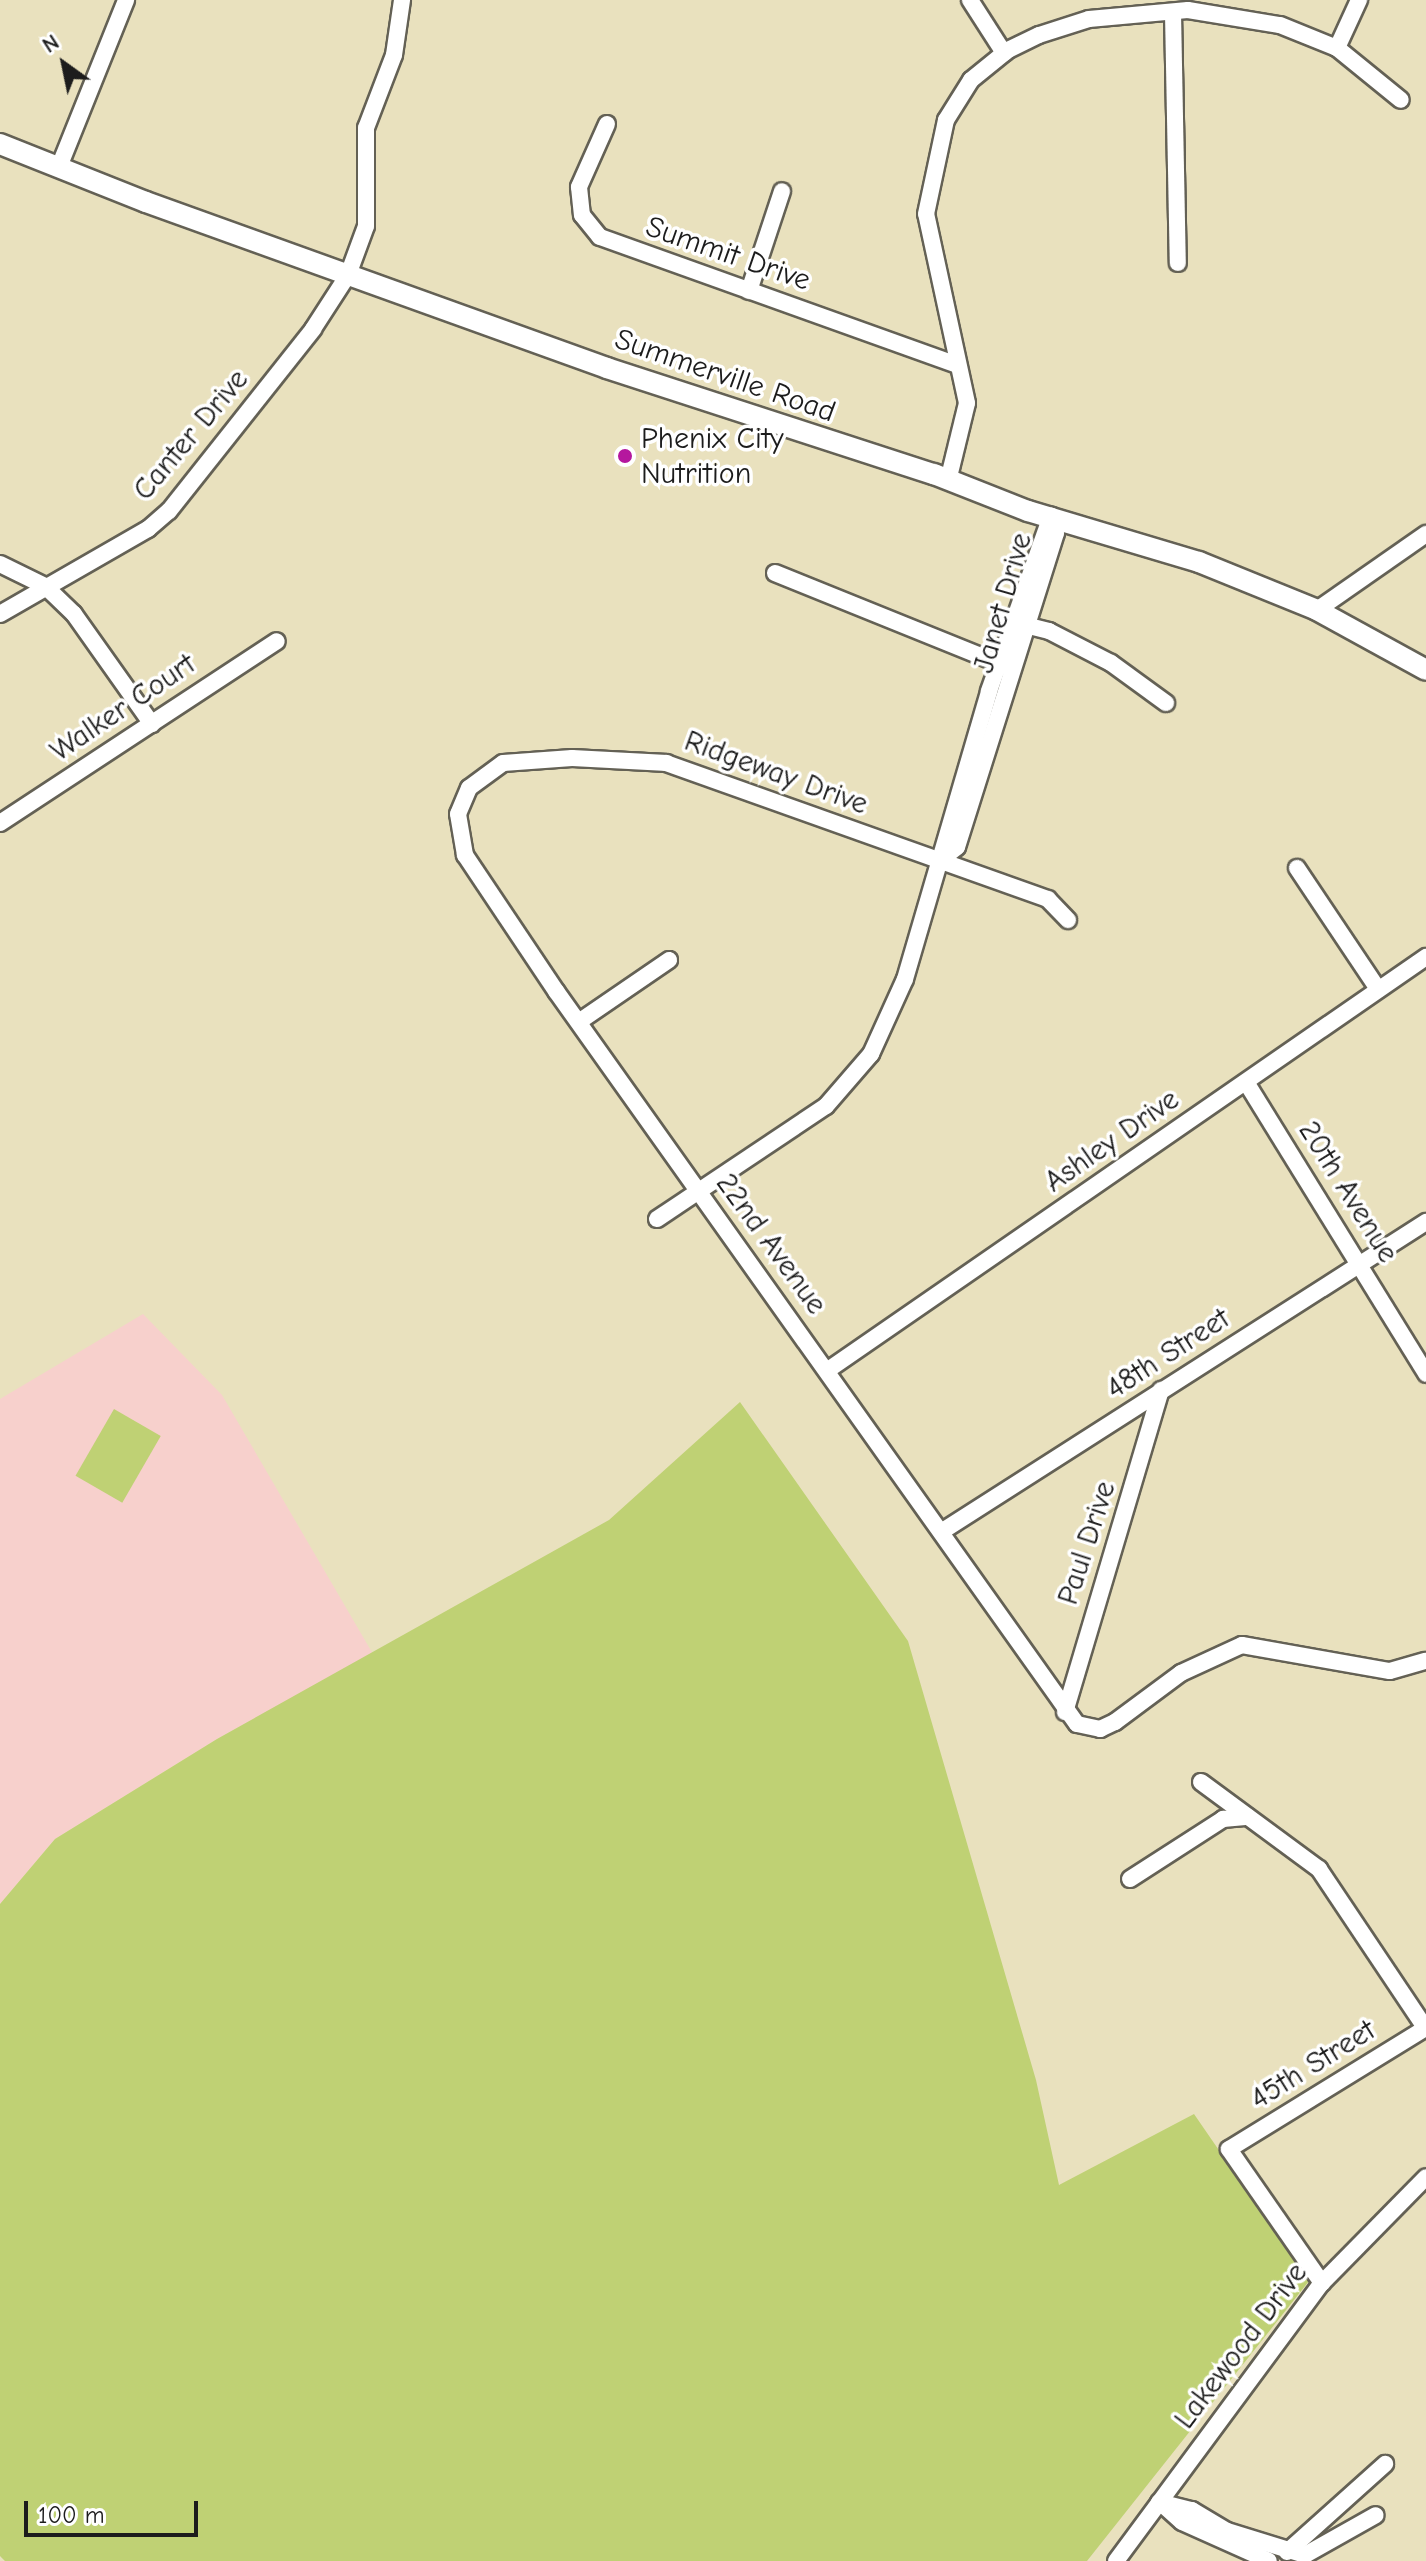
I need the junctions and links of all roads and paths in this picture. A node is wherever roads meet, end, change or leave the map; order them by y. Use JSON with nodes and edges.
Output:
{"nodes":[{"id":1,"x":126,"y":0,"type":"edge"},
{"id":2,"x":402,"y":0,"type":"edge"},
{"id":3,"x":970,"y":0,"type":"edge"},
{"id":4,"x":1359,"y":0,"type":"edge"},
{"id":5,"x":1173,"y":13,"type":"junction"},
{"id":6,"x":1337,"y":48,"type":"junction"},
{"id":7,"x":1004,"y":53,"type":"junction"},
{"id":8,"x":1401,"y":100,"type":"dead end"},
{"id":9,"x":607,"y":124,"type":"dead end"},
{"id":10,"x":0,"y":144,"type":"edge"},
{"id":11,"x":59,"y":167,"type":"junction"},
{"id":12,"x":782,"y":191,"type":"dead end"},
{"id":13,"x":1178,"y":263,"type":"dead end"},
{"id":14,"x":348,"y":275,"type":"junction"},
{"id":15,"x":749,"y":291,"type":"junction"},
{"id":16,"x":957,"y":365,"type":"junction"},
{"id":17,"x":948,"y":481,"type":"junction"},
{"id":18,"x":1051,"y":516,"type":"junction"},
{"id":19,"x":1426,"y":534,"type":"edge"},
{"id":20,"x":0,"y":564,"type":"edge"},
{"id":21,"x":775,"y":573,"type":"dead end"},
{"id":22,"x":45,"y":586,"type":"junction"},
{"id":23,"x":1317,"y":610,"type":"junction"},
{"id":24,"x":0,"y":614,"type":"edge"},
{"id":25,"x":1019,"y":624,"type":"junction"},
{"id":26,"x":277,"y":641,"type":"dead end"},
{"id":27,"x":1006,"y":666,"type":"junction"},
{"id":28,"x":1426,"y":670,"type":"edge"},
{"id":29,"x":1166,"y":703,"type":"dead end"},
{"id":30,"x":152,"y":724,"type":"junction"},
{"id":31,"x":462,"y":800,"type":"joint"},
{"id":32,"x":0,"y":823,"type":"edge"},
{"id":33,"x":938,"y":862,"type":"junction"},
{"id":34,"x":1297,"y":868,"type":"dead end"},
{"id":35,"x":1068,"y":920,"type":"dead end"},
{"id":36,"x":1426,"y":957,"type":"edge"},
{"id":37,"x":669,"y":960,"type":"dead end"},
{"id":38,"x":1378,"y":989,"type":"junction"},
{"id":39,"x":580,"y":1021,"type":"junction"},
{"id":40,"x":1246,"y":1082,"type":"junction"},
{"id":41,"x":698,"y":1192,"type":"junction"},
{"id":42,"x":657,"y":1219,"type":"dead end"},
{"id":43,"x":1426,"y":1222,"type":"edge"},
{"id":44,"x":1361,"y":1262,"type":"junction"},
{"id":45,"x":828,"y":1370,"type":"junction"},
{"id":46,"x":1426,"y":1374,"type":"edge"},
{"id":47,"x":1161,"y":1390,"type":"junction"},
{"id":48,"x":941,"y":1532,"type":"junction"},
{"id":49,"x":1426,"y":1661,"type":"edge"},
{"id":50,"x":1065,"y":1712,"type":"junction"},
{"id":51,"x":1201,"y":1782,"type":"dead end"},
{"id":52,"x":1248,"y":1817,"type":"junction"},
{"id":53,"x":1130,"y":1879,"type":"dead end"},
{"id":54,"x":1426,"y":2029,"type":"edge"},
{"id":55,"x":1426,"y":2177,"type":"edge"},
{"id":56,"x":1322,"y":2283,"type":"junction"},
{"id":57,"x":1385,"y":2464,"type":"dead end"},
{"id":58,"x":1159,"y":2502,"type":"junction"},
{"id":59,"x":1376,"y":2515,"type":"dead end"},
{"id":60,"x":1287,"y":2552,"type":"junction"},
{"id":61,"x":1116,"y":2561,"type":"edge"},
{"id":62,"x":1269,"y":2561,"type":"edge"}],
"edges":[{"from":1,"to":11,"type":"street"},
{"from":2,"to":14,"type":"street","name":"Canter Drive"},
{"from":3,"to":7,"type":"street"},
{"from":4,"to":6,"type":"street"},
{"from":5,"to":6,"type":"street"},
{"from":5,"to":7,"type":"street"},
{"from":5,"to":13,"type":"street"},
{"from":6,"to":8,"type":"street"},
{"from":7,"to":16,"type":"street"},
{"from":9,"to":15,"type":"street","name":"Summit Drive"},
{"from":10,"to":11,"type":"main road","name":"Summerville Road"},
{"from":11,"to":14,"type":"main road","name":"Summerville Road"},
{"from":12,"to":15,"type":"street"},
{"from":14,"to":17,"type":"main road","name":"Summerville Road"},
{"from":14,"to":22,"type":"street","name":"Canter Drive"},
{"from":15,"to":16,"type":"street","name":"Summit Drive"},
{"from":16,"to":17,"type":"street"},
{"from":17,"to":18,"type":"main road","name":"Summerville Road"},
{"from":18,"to":23,"type":"main road","name":"Summerville Road"},
{"from":18,"to":25,"type":"street","name":"Janet Drive"},
{"from":19,"to":23,"type":"street"},
{"from":20,"to":22,"type":"street"},
{"from":21,"to":27,"type":"street"},
{"from":22,"to":24,"type":"street","name":"Canter Drive"},
{"from":22,"to":30,"type":"street"},
{"from":23,"to":28,"type":"main road","name":"Summerville Road"},
{"from":25,"to":27,"type":"street","name":"Janet Drive"},
{"from":25,"to":29,"type":"street"},
{"from":26,"to":30,"type":"street","name":"Walker Court"},
{"from":27,"to":33,"type":"street","name":"Janet Drive"},
{"from":30,"to":32,"type":"street","name":"Walker Court"},
{"from":31,"to":33,"type":"street","name":"Ridgeway Drive"},
{"from":31,"to":39,"type":"street","name":"22nd Avenue"},
{"from":33,"to":35,"type":"street","name":"Ridgeway Drive"},
{"from":33,"to":41,"type":"street","name":"Janet Drive"},
{"from":34,"to":38,"type":"street"},
{"from":36,"to":38,"type":"street","name":"Ashley Drive"},
{"from":37,"to":39,"type":"street"},
{"from":38,"to":40,"type":"street","name":"Ashley Drive"},
{"from":39,"to":41,"type":"street","name":"22nd Avenue"},
{"from":40,"to":44,"type":"street","name":"20th Avenue"},
{"from":40,"to":45,"type":"street","name":"Ashley Drive"},
{"from":41,"to":42,"type":"street","name":"Janet Drive"},
{"from":41,"to":45,"type":"street","name":"22nd Avenue"},
{"from":43,"to":44,"type":"street","name":"48th Street"},
{"from":44,"to":46,"type":"street","name":"20th Avenue"},
{"from":44,"to":47,"type":"street","name":"48th Street"},
{"from":45,"to":48,"type":"street","name":"22nd Avenue"},
{"from":47,"to":48,"type":"street","name":"48th Street"},
{"from":47,"to":50,"type":"street","name":"Paul Drive"},
{"from":48,"to":50,"type":"street","name":"22nd Avenue"},
{"from":49,"to":50,"type":"street"},
{"from":51,"to":52,"type":"street"},
{"from":52,"to":53,"type":"street"},
{"from":52,"to":54,"type":"street"},
{"from":54,"to":56,"type":"street","name":"45th Street"},
{"from":55,"to":56,"type":"street","name":"Lakewood Drive"},
{"from":56,"to":58,"type":"street","name":"Lakewood Drive"},
{"from":57,"to":60,"type":"street"},
{"from":58,"to":60,"type":"street"},
{"from":58,"to":61,"type":"street","name":"Lakewood Drive"},
{"from":58,"to":62,"type":"street"},
{"from":59,"to":60,"type":"street"}]}
